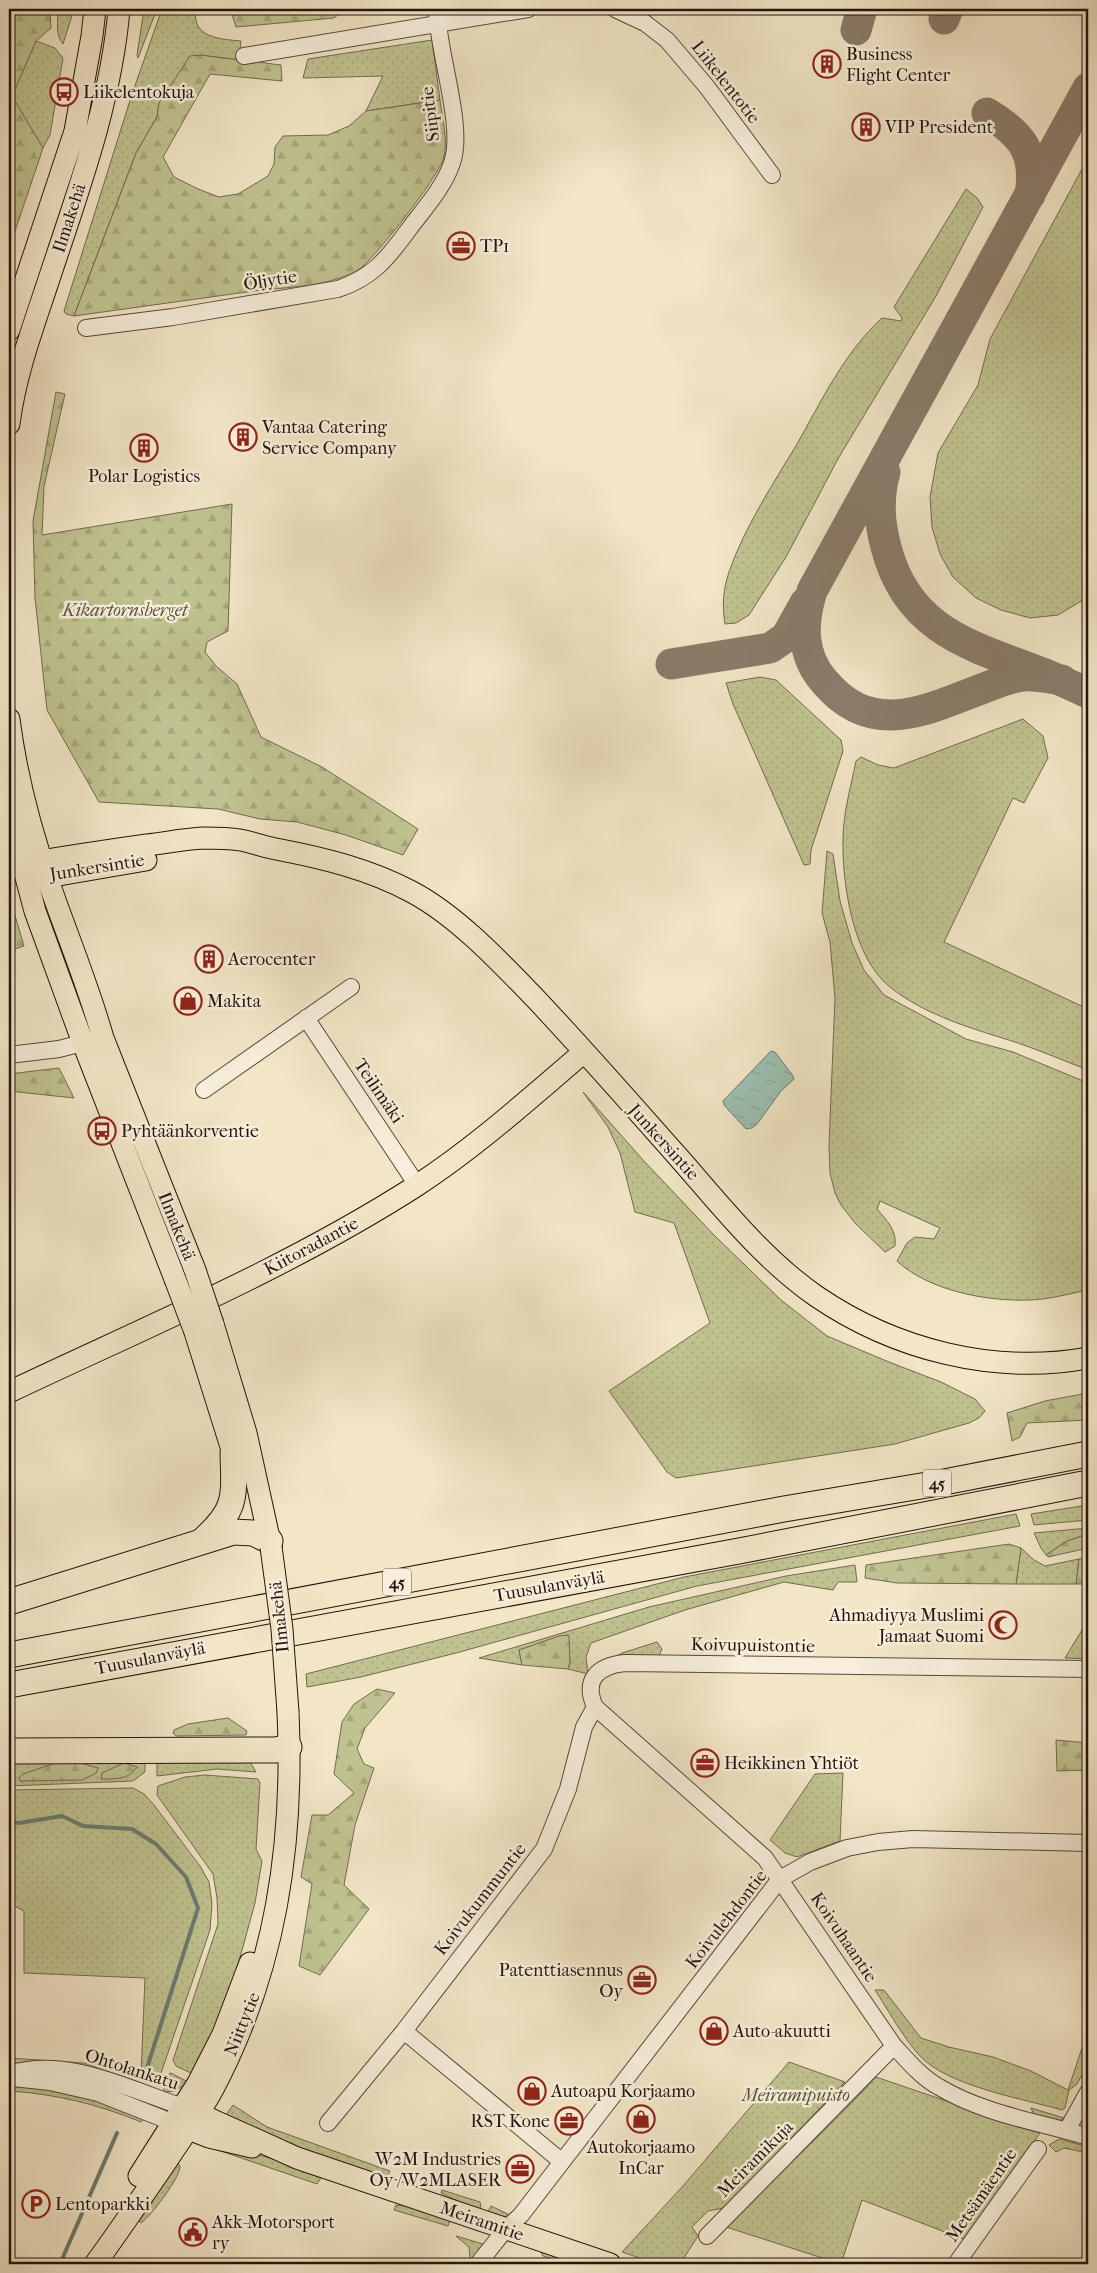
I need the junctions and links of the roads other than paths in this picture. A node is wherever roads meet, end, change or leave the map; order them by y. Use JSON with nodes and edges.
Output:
{"nodes":[{"id":1,"x":95,"y":9,"type":"edge"},
{"id":2,"x":119,"y":9,"type":"edge"},
{"id":3,"x":528,"y":9,"type":"edge"},
{"id":4,"x":614,"y":9,"type":"edge"},
{"id":5,"x":437,"y":16,"type":"edge"},
{"id":6,"x":244,"y":56,"type":"dead end"},
{"id":7,"x":772,"y":175,"type":"dead end"},
{"id":8,"x":425,"y":206,"type":"joint"},
{"id":9,"x":86,"y":328,"type":"dead end"},
{"id":10,"x":9,"y":330,"type":"edge"},
{"id":11,"x":9,"y":424,"type":"edge"},
{"id":12,"x":9,"y":719,"type":"edge"},
{"id":13,"x":9,"y":814,"type":"edge"},
{"id":14,"x":44,"y":869,"type":"junction"},
{"id":15,"x":25,"y":873,"type":"junction"},
{"id":16,"x":351,"y":987,"type":"dead end"},
{"id":17,"x":306,"y":1018,"type":"junction"},
{"id":18,"x":93,"y":1040,"type":"junction"},
{"id":19,"x":584,"y":1052,"type":"junction"},
{"id":20,"x":9,"y":1055,"type":"edge"},
{"id":21,"x":204,"y":1090,"type":"dead end"},
{"id":22,"x":418,"y":1185,"type":"junction"},
{"id":23,"x":204,"y":1328,"type":"junction"},
{"id":24,"x":1088,"y":1358,"type":"edge"},
{"id":25,"x":9,"y":1392,"type":"edge"},
{"id":26,"x":233,"y":1453,"type":"junction"},
{"id":27,"x":1088,"y":1454,"type":"edge"},
{"id":28,"x":1088,"y":1483,"type":"edge"},
{"id":29,"x":1088,"y":1498,"type":"edge"},
{"id":30,"x":943,"y":1511,"type":"junction"},
{"id":31,"x":203,"y":1540,"type":"junction"},
{"id":32,"x":263,"y":1542,"type":"junction"},
{"id":33,"x":9,"y":1602,"type":"edge"},
{"id":34,"x":9,"y":1655,"type":"edge"},
{"id":35,"x":1088,"y":1669,"type":"edge"},
{"id":36,"x":9,"y":1685,"type":"edge"},
{"id":37,"x":595,"y":1708,"type":"junction"},
{"id":38,"x":282,"y":1748,"type":"junction"},
{"id":39,"x":9,"y":1751,"type":"edge"},
{"id":40,"x":1088,"y":1843,"type":"edge"},
{"id":41,"x":780,"y":1879,"type":"junction"},
{"id":42,"x":404,"y":2031,"type":"junction"},
{"id":43,"x":894,"y":2046,"type":"junction"},
{"id":44,"x":9,"y":2075,"type":"edge"},
{"id":45,"x":1088,"y":2092,"type":"edge"},
{"id":46,"x":186,"y":2118,"type":"junction"},
{"id":47,"x":328,"y":2123,"type":"dead end"},
{"id":48,"x":1067,"y":2130,"type":"junction"},
{"id":49,"x":1088,"y":2136,"type":"edge"},
{"id":50,"x":1038,"y":2149,"type":"dead end"},
{"id":51,"x":561,"y":2161,"type":"junction"},
{"id":52,"x":505,"y":2230,"type":"junction"},
{"id":53,"x":707,"y":2236,"type":"dead end"},
{"id":54,"x":85,"y":2264,"type":"edge"},
{"id":55,"x":95,"y":2264,"type":"edge"},
{"id":56,"x":478,"y":2264,"type":"edge"},
{"id":57,"x":610,"y":2264,"type":"edge"},
{"id":58,"x":956,"y":2264,"type":"edge"}],
"edges":[{"from":1,"to":10,"type":"main road","name":"Ilmakehä"},
{"from":2,"to":11,"type":"main road","name":"Ilmakehä"},
{"from":3,"to":5,"type":"street"},
{"from":4,"to":7,"type":"street","name":"Liikelentotie"},
{"from":5,"to":6,"type":"street"},
{"from":5,"to":8,"type":"street","name":"Siipitie"},
{"from":8,"to":9,"type":"street","name":"Öljytie"},
{"from":12,"to":14,"type":"main road","name":"Ilmakehä"},
{"from":13,"to":15,"type":"main road","name":"Ilmakehä"},
{"from":14,"to":15,"type":"main road","name":"Junkersintie"},
{"from":14,"to":18,"type":"main road","name":"Ilmakehä"},
{"from":14,"to":19,"type":"main road","name":"Junkersintie"},
{"from":15,"to":18,"type":"main road","name":"Ilmakehä"},
{"from":16,"to":17,"type":"street"},
{"from":17,"to":21,"type":"street"},
{"from":17,"to":22,"type":"street","name":"Teilimäki"},
{"from":18,"to":20,"type":"street"},
{"from":18,"to":23,"type":"main road","name":"Ilmakehä","bridge":true},
{"from":18,"to":23,"type":"main road","name":"Ilmakehä","bridge":true},
{"from":19,"to":22,"type":"main road","name":"Kiitoradantie"},
{"from":19,"to":24,"type":"main road","name":"Junkersintie"},
{"from":22,"to":25,"type":"main road","name":"Kiitoradantie"},
{"from":23,"to":26,"type":"main road","name":"Ilmakehä"},
{"from":23,"to":32,"type":"main road","name":"Ilmakehä"},
{"from":26,"to":31,"type":"highway"},
{"from":26,"to":32,"type":"main road","name":"Ilmakehä"},
{"from":27,"to":34,"type":"highway","name":"Tuusulanväylä","number":"45"},
{"from":28,"to":30,"type":"highway","name":"Tuusulanväylä","number":"45"},
{"from":29,"to":30,"type":"highway"},
{"from":30,"to":36,"type":"highway","name":"Tuusulanväylä","number":"45"},
{"from":31,"to":32,"type":"highway"},
{"from":31,"to":33,"type":"highway"},
{"from":32,"to":38,"type":"main road","name":"Ilmakehä"},
{"from":35,"to":37,"type":"street","name":"Koivupuistontie"},
{"from":37,"to":41,"type":"street","name":"Koivuhaantie"},
{"from":37,"to":42,"type":"street","name":"Koivukummuntie"},
{"from":38,"to":39,"type":"highway"},
{"from":38,"to":46,"type":"main road","name":"Niittytie"},
{"from":40,"to":41,"type":"street","name":"Koivulehdontie"},
{"from":41,"to":43,"type":"street","name":"Koivuhaantie"},
{"from":41,"to":51,"type":"street","name":"Koivulehdontie"},
{"from":42,"to":47,"type":"street","name":"Koivukummuntie"},
{"from":42,"to":51,"type":"street"},
{"from":43,"to":48,"type":"street","name":"Koivuhaantie"},
{"from":43,"to":53,"type":"street","name":"Meiramikuja"},
{"from":44,"to":46,"type":"street","name":"Ohtolankatu"},
{"from":45,"to":48,"type":"street"},
{"from":46,"to":52,"type":"main road","name":"Meiramitie"},
{"from":46,"to":54,"type":"main road","name":"Niittytie"},
{"from":46,"to":55,"type":"main road","name":"Niittytie"},
{"from":48,"to":49,"type":"street","name":"Koivuhaantie"},
{"from":50,"to":58,"type":"street","name":"Metsämäentie"},
{"from":51,"to":52,"type":"street","name":"Koivulehdontie"},
{"from":52,"to":56,"type":"street","name":"Koivulehdontie"},
{"from":52,"to":57,"type":"main road","name":"Meiramitie"}]}
